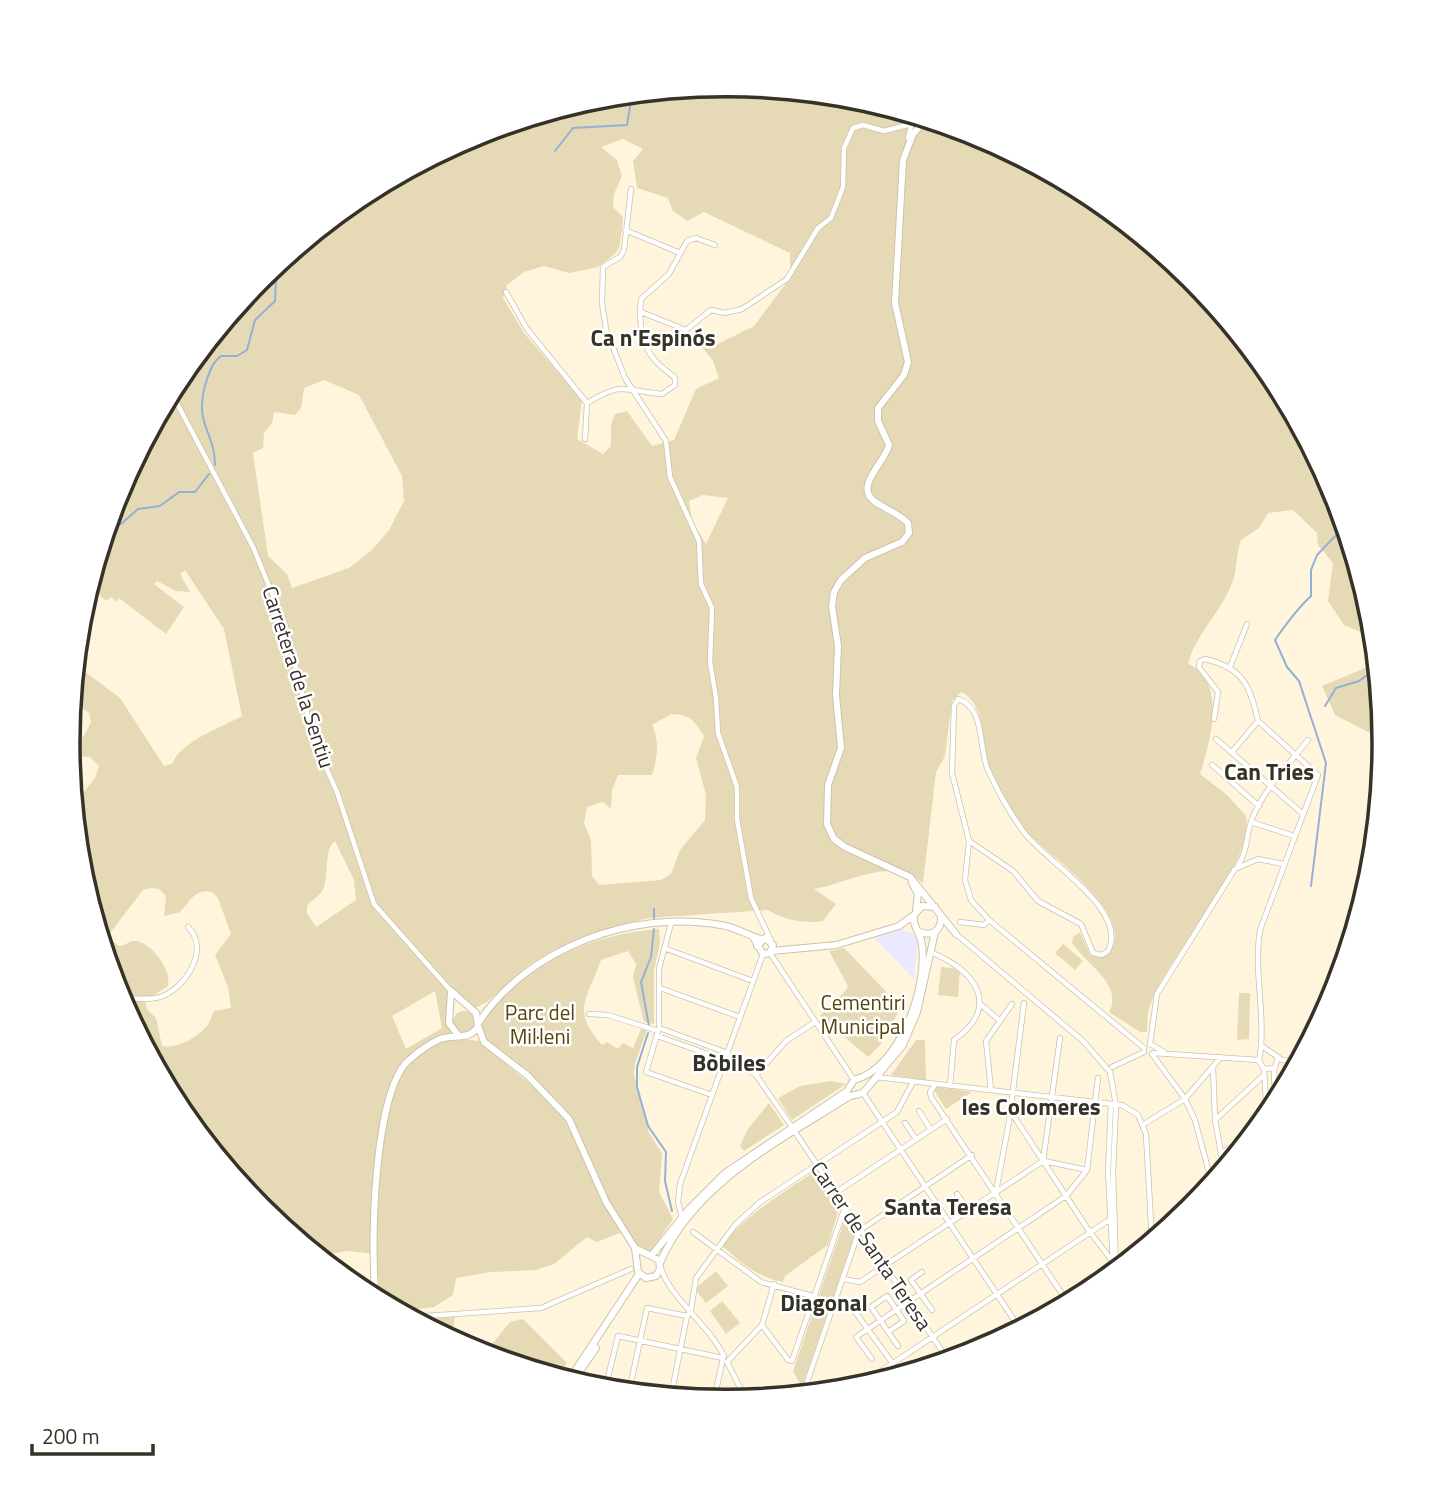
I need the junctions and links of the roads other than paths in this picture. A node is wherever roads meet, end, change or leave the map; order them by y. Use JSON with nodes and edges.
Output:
{"nodes":[{"id":1,"x":914,"y":127,"type":"junction"},
{"id":2,"x":631,"y":190,"type":"dead end"},
{"id":3,"x":625,"y":230,"type":"junction"},
{"id":4,"x":715,"y":245,"type":"dead end"},
{"id":5,"x":680,"y":253,"type":"junction"},
{"id":6,"x":506,"y":292,"type":"dead end"},
{"id":7,"x":641,"y":312,"type":"junction"},
{"id":8,"x":635,"y":389,"type":"junction"},
{"id":9,"x":178,"y":403,"type":"edge"},
{"id":10,"x":587,"y":403,"type":"junction"},
{"id":11,"x":585,"y":439,"type":"dead end"},
{"id":12,"x":1247,"y":624,"type":"dead end"},
{"id":13,"x":1230,"y":667,"type":"junction"},
{"id":14,"x":1214,"y":719,"type":"dead end"},
{"id":15,"x":1258,"y":721,"type":"junction"},
{"id":16,"x":1216,"y":739,"type":"dead end"},
{"id":17,"x":1308,"y":740,"type":"dead end"},
{"id":18,"x":1231,"y":752,"type":"junction"},
{"id":19,"x":1297,"y":754,"type":"junction"},
{"id":20,"x":1212,"y":765,"type":"dead end"},
{"id":21,"x":1270,"y":786,"type":"junction"},
{"id":22,"x":1259,"y":806,"type":"junction"},
{"id":23,"x":1303,"y":814,"type":"junction"},
{"id":24,"x":1251,"y":822,"type":"junction"},
{"id":25,"x":1294,"y":835,"type":"junction"},
{"id":26,"x":970,"y":845,"type":"junction"},
{"id":27,"x":1283,"y":864,"type":"junction"},
{"id":28,"x":1236,"y":869,"type":"junction"},
{"id":29,"x":915,"y":913,"type":"junction"},
{"id":30,"x":942,"y":916,"type":"junction"},
{"id":31,"x":989,"y":920,"type":"junction"},
{"id":32,"x":960,"y":922,"type":"junction"},
{"id":33,"x":671,"y":923,"type":"junction"},
{"id":34,"x":899,"y":926,"type":"junction"},
{"id":35,"x":188,"y":927,"type":"dead end"},
{"id":36,"x":766,"y":930,"type":"junction"},
{"id":37,"x":917,"y":930,"type":"junction"},
{"id":38,"x":937,"y":931,"type":"junction"},
{"id":39,"x":955,"y":932,"type":"junction"},
{"id":40,"x":758,"y":940,"type":"junction"},
{"id":41,"x":664,"y":948,"type":"junction"},
{"id":42,"x":770,"y":948,"type":"junction"},
{"id":43,"x":929,"y":952,"type":"junction"},
{"id":44,"x":754,"y":981,"type":"junction"},
{"id":45,"x":660,"y":988,"type":"junction"},
{"id":46,"x":451,"y":991,"type":"junction"},
{"id":47,"x":133,"y":998,"type":"edge"},
{"id":48,"x":492,"y":1002,"type":"junction"},
{"id":49,"x":979,"y":1003,"type":"junction"},
{"id":50,"x":1024,"y":1003,"type":"dead end"},
{"id":51,"x":1012,"y":1004,"type":"dead end"},
{"id":52,"x":471,"y":1009,"type":"junction"},
{"id":53,"x":589,"y":1014,"type":"dead end"},
{"id":54,"x":740,"y":1017,"type":"junction"},
{"id":55,"x":450,"y":1020,"type":"junction"},
{"id":56,"x":999,"y":1020,"type":"junction"},
{"id":57,"x":815,"y":1022,"type":"junction"},
{"id":58,"x":478,"y":1024,"type":"junction"},
{"id":59,"x":658,"y":1032,"type":"junction"},
{"id":60,"x":469,"y":1035,"type":"junction"},
{"id":61,"x":460,"y":1036,"type":"junction"},
{"id":62,"x":1060,"y":1038,"type":"dead end"},
{"id":63,"x":439,"y":1040,"type":"junction"},
{"id":64,"x":484,"y":1042,"type":"junction"},
{"id":65,"x":1261,"y":1045,"type":"junction"},
{"id":66,"x":1144,"y":1050,"type":"junction"},
{"id":67,"x":1153,"y":1050,"type":"junction"},
{"id":68,"x":1267,"y":1051,"type":"junction"},
{"id":69,"x":726,"y":1056,"type":"junction"},
{"id":70,"x":1221,"y":1056,"type":"junction"},
{"id":71,"x":1277,"y":1056,"type":"junction"},
{"id":72,"x":1259,"y":1058,"type":"junction"},
{"id":73,"x":1289,"y":1061,"type":"edge"},
{"id":74,"x":1287,"y":1065,"type":"edge"},
{"id":75,"x":1213,"y":1066,"type":"junction"},
{"id":76,"x":1275,"y":1067,"type":"junction"},
{"id":77,"x":1110,"y":1069,"type":"junction"},
{"id":78,"x":1264,"y":1072,"type":"junction"},
{"id":79,"x":756,"y":1076,"type":"junction"},
{"id":80,"x":876,"y":1077,"type":"junction"},
{"id":81,"x":1098,"y":1078,"type":"dead end"},
{"id":82,"x":913,"y":1082,"type":"junction"},
{"id":83,"x":1275,"y":1084,"type":"edge"},
{"id":84,"x":936,"y":1085,"type":"junction"},
{"id":85,"x":950,"y":1086,"type":"junction"},
{"id":86,"x":859,"y":1087,"type":"junction"},
{"id":87,"x":991,"y":1090,"type":"junction"},
{"id":88,"x":1012,"y":1093,"type":"junction"},
{"id":89,"x":712,"y":1095,"type":"junction"},
{"id":90,"x":1054,"y":1098,"type":"junction"},
{"id":91,"x":1266,"y":1098,"type":"edge"},
{"id":92,"x":1185,"y":1099,"type":"junction"},
{"id":93,"x":1095,"y":1102,"type":"junction"},
{"id":94,"x":1114,"y":1103,"type":"junction"},
{"id":95,"x":919,"y":1111,"type":"dead end"},
{"id":96,"x":1010,"y":1112,"type":"junction"},
{"id":97,"x":947,"y":1119,"type":"junction"},
{"id":98,"x":1215,"y":1120,"type":"junction"},
{"id":99,"x":883,"y":1122,"type":"junction"},
{"id":100,"x":905,"y":1123,"type":"dead end"},
{"id":101,"x":1144,"y":1124,"type":"junction"},
{"id":102,"x":793,"y":1130,"type":"junction"},
{"id":103,"x":931,"y":1130,"type":"junction"},
{"id":104,"x":916,"y":1139,"type":"junction"},
{"id":105,"x":900,"y":1149,"type":"junction"},
{"id":106,"x":1228,"y":1149,"type":"edge"},
{"id":107,"x":1221,"y":1154,"type":"junction"},
{"id":108,"x":971,"y":1155,"type":"junction"},
{"id":109,"x":1222,"y":1157,"type":"edge"},
{"id":110,"x":1043,"y":1161,"type":"junction"},
{"id":111,"x":817,"y":1165,"type":"junction"},
{"id":112,"x":1087,"y":1170,"type":"junction"},
{"id":113,"x":1209,"y":1172,"type":"edge"},
{"id":114,"x":925,"y":1186,"type":"junction"},
{"id":115,"x":996,"y":1191,"type":"junction"},
{"id":116,"x":835,"y":1193,"type":"junction"},
{"id":117,"x":957,"y":1194,"type":"dead end"},
{"id":118,"x":1066,"y":1196,"type":"junction"},
{"id":119,"x":845,"y":1206,"type":"junction"},
{"id":120,"x":968,"y":1210,"type":"junction"},
{"id":121,"x":1112,"y":1217,"type":"junction"},
{"id":122,"x":682,"y":1218,"type":"junction"},
{"id":123,"x":949,"y":1222,"type":"junction"},
{"id":124,"x":1020,"y":1227,"type":"junction"},
{"id":125,"x":861,"y":1229,"type":"junction"},
{"id":126,"x":1151,"y":1230,"type":"edge"},
{"id":127,"x":1089,"y":1231,"type":"junction"},
{"id":128,"x":693,"y":1232,"type":"dead end"},
{"id":129,"x":635,"y":1248,"type":"junction"},
{"id":130,"x":716,"y":1248,"type":"junction"},
{"id":131,"x":649,"y":1255,"type":"junction"},
{"id":132,"x":973,"y":1258,"type":"junction"},
{"id":133,"x":1114,"y":1260,"type":"edge"},
{"id":134,"x":1113,"y":1261,"type":"edge"},
{"id":135,"x":1043,"y":1262,"type":"junction"},
{"id":136,"x":1113,"y":1262,"type":"edge"},
{"id":137,"x":660,"y":1265,"type":"junction"},
{"id":138,"x":885,"y":1266,"type":"junction"},
{"id":139,"x":637,"y":1268,"type":"junction"},
{"id":140,"x":922,"y":1272,"type":"dead end"},
{"id":141,"x":649,"y":1279,"type":"junction"},
{"id":142,"x":843,"y":1279,"type":"junction"},
{"id":143,"x":665,"y":1281,"type":"junction"},
{"id":144,"x":774,"y":1284,"type":"junction"},
{"id":145,"x":375,"y":1285,"type":"edge"},
{"id":146,"x":920,"y":1293,"type":"junction"},
{"id":147,"x":996,"y":1293,"type":"junction"},
{"id":148,"x":1063,"y":1294,"type":"edge"},
{"id":149,"x":816,"y":1297,"type":"junction"},
{"id":150,"x":836,"y":1298,"type":"junction"},
{"id":151,"x":908,"y":1301,"type":"junction"},
{"id":152,"x":896,"y":1309,"type":"junction"},
{"id":153,"x":691,"y":1310,"type":"junction"},
{"id":154,"x":932,"y":1310,"type":"dead end"},
{"id":155,"x":429,"y":1316,"type":"edge"},
{"id":156,"x":687,"y":1316,"type":"junction"},
{"id":157,"x":880,"y":1321,"type":"junction"},
{"id":158,"x":1014,"y":1321,"type":"edge"},
{"id":159,"x":762,"y":1325,"type":"junction"},
{"id":160,"x":868,"y":1328,"type":"junction"},
{"id":161,"x":888,"y":1332,"type":"junction"},
{"id":162,"x":932,"y":1337,"type":"junction"},
{"id":163,"x":640,"y":1340,"type":"junction"},
{"id":164,"x":898,"y":1346,"type":"dead end"},
{"id":165,"x":681,"y":1349,"type":"junction"},
{"id":166,"x":942,"y":1352,"type":"edge"},
{"id":167,"x":725,"y":1359,"type":"junction"},
{"id":168,"x":872,"y":1359,"type":"dead end"},
{"id":169,"x":892,"y":1363,"type":"junction"},
{"id":170,"x":895,"y":1367,"type":"edge"},
{"id":171,"x":882,"y":1370,"type":"edge"},
{"id":172,"x":576,"y":1371,"type":"edge"},
{"id":173,"x":578,"y":1372,"type":"edge"},
{"id":174,"x":607,"y":1378,"type":"edge"},
{"id":175,"x":631,"y":1381,"type":"edge"},
{"id":176,"x":809,"y":1383,"type":"edge"},
{"id":177,"x":673,"y":1387,"type":"edge"},
{"id":178,"x":716,"y":1389,"type":"edge"},
{"id":179,"x":741,"y":1389,"type":"edge"}],
"edges":[{"from":1,"to":7,"type":"street"},
{"from":1,"to":29,"type":"main road"},
{"from":1,"to":30,"type":"main road"},
{"from":2,"to":3,"type":"street"},
{"from":3,"to":5,"type":"street"},
{"from":3,"to":8,"type":"street"},
{"from":4,"to":5,"type":"street"},
{"from":5,"to":7,"type":"street"},
{"from":6,"to":10,"type":"street"},
{"from":7,"to":8,"type":"street"},
{"from":8,"to":10,"type":"street"},
{"from":8,"to":36,"type":"street"},
{"from":9,"to":46,"type":"street","name":"Carretera de la Sentiu"},
{"from":10,"to":11,"type":"street"},
{"from":12,"to":13,"type":"street"},
{"from":13,"to":14,"type":"street"},
{"from":13,"to":15,"type":"street"},
{"from":15,"to":18,"type":"street"},
{"from":15,"to":19,"type":"street"},
{"from":16,"to":18,"type":"street"},
{"from":17,"to":19,"type":"street"},
{"from":18,"to":21,"type":"street"},
{"from":19,"to":21,"type":"street"},
{"from":19,"to":23,"type":"street"},
{"from":20,"to":22,"type":"street"},
{"from":21,"to":22,"type":"street"},
{"from":21,"to":23,"type":"street"},
{"from":22,"to":24,"type":"street"},
{"from":23,"to":25,"type":"street"},
{"from":24,"to":25,"type":"street"},
{"from":24,"to":28,"type":"street"},
{"from":25,"to":27,"type":"street"},
{"from":26,"to":26,"type":"street"},
{"from":26,"to":31,"type":"street"},
{"from":27,"to":28,"type":"street"},
{"from":27,"to":65,"type":"street"},
{"from":28,"to":67,"type":"street"},
{"from":29,"to":30,"type":"main road"},
{"from":29,"to":34,"type":"main road"},
{"from":29,"to":37,"type":"main road"},
{"from":30,"to":32,"type":"main road"},
{"from":30,"to":38,"type":"main road"},
{"from":30,"to":39,"type":"main road"},
{"from":31,"to":32,"type":"street"},
{"from":31,"to":66,"type":"street"},
{"from":32,"to":39,"type":"main road"},
{"from":33,"to":40,"type":"main road"},
{"from":33,"to":41,"type":"street"},
{"from":33,"to":48,"type":"main road"},
{"from":34,"to":37,"type":"main road"},
{"from":34,"to":42,"type":"main road"},
{"from":35,"to":47,"type":"street"},
{"from":36,"to":40,"type":"street"},
{"from":36,"to":42,"type":"street"},
{"from":37,"to":38,"type":"main road"},
{"from":37,"to":86,"type":"main road"},
{"from":38,"to":39,"type":"main road"},
{"from":38,"to":43,"type":"main road"},
{"from":39,"to":77,"type":"street"},
{"from":40,"to":42,"type":"main road"},
{"from":40,"to":42,"type":"main road"},
{"from":41,"to":44,"type":"street"},
{"from":41,"to":45,"type":"street"},
{"from":42,"to":44,"type":"street"},
{"from":42,"to":57,"type":"street"},
{"from":43,"to":49,"type":"street"},
{"from":43,"to":80,"type":"main road"},
{"from":44,"to":54,"type":"street"},
{"from":45,"to":54,"type":"street"},
{"from":45,"to":59,"type":"street"},
{"from":46,"to":52,"type":"main road","name":"Carretera de la Sentiu"},
{"from":46,"to":55,"type":"main road"},
{"from":48,"to":52,"type":"main road"},
{"from":48,"to":58,"type":"main road"},
{"from":49,"to":56,"type":"street"},
{"from":49,"to":85,"type":"street"},
{"from":50,"to":88,"type":"street"},
{"from":51,"to":56,"type":"street"},
{"from":52,"to":55,"type":"main road"},
{"from":52,"to":58,"type":"main road"},
{"from":53,"to":59,"type":"street","name":"Carrer de Santa Teresa"},
{"from":54,"to":69,"type":"street"},
{"from":55,"to":61,"type":"main road"},
{"from":55,"to":63,"type":"main road"},
{"from":56,"to":87,"type":"street"},
{"from":57,"to":79,"type":"street"},
{"from":57,"to":86,"type":"street"},
{"from":58,"to":60,"type":"main road"},
{"from":58,"to":64,"type":"main road"},
{"from":59,"to":69,"type":"street","name":"Carrer de Santa Teresa"},
{"from":59,"to":89,"type":"street"},
{"from":60,"to":61,"type":"main road"},
{"from":60,"to":64,"type":"main road"},
{"from":61,"to":63,"type":"main road"},
{"from":62,"to":90,"type":"street"},
{"from":63,"to":145,"type":"main road"},
{"from":64,"to":129,"type":"main road"},
{"from":65,"to":68,"type":"street"},
{"from":65,"to":72,"type":"street"},
{"from":66,"to":67,"type":"street"},
{"from":66,"to":67,"type":"street"},
{"from":66,"to":77,"type":"street"},
{"from":67,"to":70,"type":"street"},
{"from":67,"to":92,"type":"street"},
{"from":68,"to":71,"type":"street"},
{"from":68,"to":72,"type":"street"},
{"from":69,"to":79,"type":"street","name":"Carrer de Santa Teresa"},
{"from":69,"to":89,"type":"street"},
{"from":70,"to":72,"type":"street"},
{"from":70,"to":75,"type":"street"},
{"from":71,"to":73,"type":"street"},
{"from":71,"to":76,"type":"street"},
{"from":72,"to":78,"type":"street"},
{"from":74,"to":76,"type":"street"},
{"from":75,"to":92,"type":"street"},
{"from":75,"to":98,"type":"street"},
{"from":76,"to":78,"type":"street"},
{"from":76,"to":83,"type":"street"},
{"from":77,"to":94,"type":"street"},
{"from":78,"to":91,"type":"street"},
{"from":78,"to":98,"type":"street"},
{"from":79,"to":102,"type":"street","name":"Carrer de Santa Teresa"},
{"from":80,"to":82,"type":"street"},
{"from":80,"to":86,"type":"main road"},
{"from":81,"to":93,"type":"street"},
{"from":82,"to":84,"type":"street"},
{"from":82,"to":99,"type":"street"},
{"from":84,"to":85,"type":"street"},
{"from":84,"to":97,"type":"street"},
{"from":85,"to":87,"type":"street"},
{"from":86,"to":99,"type":"street"},
{"from":86,"to":102,"type":"main road"},
{"from":87,"to":88,"type":"street"},
{"from":88,"to":90,"type":"street"},
{"from":88,"to":96,"type":"street"},
{"from":89,"to":122,"type":"street"},
{"from":90,"to":93,"type":"street"},
{"from":90,"to":110,"type":"street"},
{"from":92,"to":101,"type":"street"},
{"from":92,"to":113,"type":"street"},
{"from":93,"to":94,"type":"street"},
{"from":93,"to":112,"type":"street"},
{"from":94,"to":101,"type":"street"},
{"from":94,"to":121,"type":"street"},
{"from":95,"to":103,"type":"street"},
{"from":96,"to":110,"type":"street"},
{"from":96,"to":115,"type":"street"},
{"from":97,"to":103,"type":"street"},
{"from":97,"to":108,"type":"street"},
{"from":98,"to":107,"type":"street"},
{"from":99,"to":105,"type":"street"},
{"from":99,"to":111,"type":"street"},
{"from":100,"to":104,"type":"street"},
{"from":101,"to":126,"type":"street"},
{"from":102,"to":111,"type":"street","name":"Carrer de Santa Teresa"},
{"from":102,"to":122,"type":"main road"},
{"from":102,"to":137,"type":"main road"},
{"from":103,"to":104,"type":"street"},
{"from":104,"to":105,"type":"street"},
{"from":105,"to":114,"type":"street"},
{"from":105,"to":116,"type":"street"},
{"from":106,"to":107,"type":"street"},
{"from":107,"to":109,"type":"street"},
{"from":108,"to":114,"type":"street"},
{"from":108,"to":115,"type":"street"},
{"from":110,"to":112,"type":"street"},
{"from":110,"to":115,"type":"street"},
{"from":110,"to":118,"type":"street"},
{"from":111,"to":116,"type":"street","name":"Carrer de Santa Teresa"},
{"from":111,"to":130,"type":"street"},
{"from":112,"to":118,"type":"street"},
{"from":114,"to":123,"type":"street"},
{"from":114,"to":125,"type":"street"},
{"from":115,"to":120,"type":"street"},
{"from":115,"to":124,"type":"street"},
{"from":116,"to":119,"type":"street","name":"Carrer de Santa Teresa"},
{"from":117,"to":120,"type":"street"},
{"from":118,"to":124,"type":"street"},
{"from":118,"to":127,"type":"street"},
{"from":119,"to":125,"type":"street","name":"Carrer de Santa Teresa"},
{"from":119,"to":149,"type":"street"},
{"from":120,"to":123,"type":"street"},
{"from":121,"to":127,"type":"street"},
{"from":121,"to":133,"type":"street"},
{"from":121,"to":134,"type":"street"},
{"from":122,"to":131,"type":"main road"},
{"from":123,"to":132,"type":"street"},
{"from":123,"to":138,"type":"street"},
{"from":124,"to":132,"type":"street"},
{"from":124,"to":135,"type":"street"},
{"from":125,"to":138,"type":"street","name":"Carrer de Santa Teresa"},
{"from":125,"to":142,"type":"street"},
{"from":127,"to":135,"type":"street"},
{"from":127,"to":136,"type":"street"},
{"from":128,"to":130,"type":"street"},
{"from":129,"to":131,"type":"main road"},
{"from":129,"to":139,"type":"main road"},
{"from":130,"to":144,"type":"street"},
{"from":130,"to":153,"type":"street"},
{"from":131,"to":137,"type":"main road"},
{"from":131,"to":139,"type":"main road"},
{"from":132,"to":146,"type":"street"},
{"from":132,"to":147,"type":"street"},
{"from":135,"to":147,"type":"street"},
{"from":135,"to":148,"type":"street"},
{"from":137,"to":141,"type":"main road"},
{"from":137,"to":143,"type":"street"},
{"from":138,"to":142,"type":"street"},
{"from":138,"to":151,"type":"street","name":"Carrer de Santa Teresa"},
{"from":139,"to":141,"type":"main road"},
{"from":139,"to":155,"type":"street"},
{"from":139,"to":172,"type":"main road"},
{"from":140,"to":146,"type":"street"},
{"from":141,"to":143,"type":"street"},
{"from":141,"to":173,"type":"main road"},
{"from":142,"to":150,"type":"street"},
{"from":143,"to":153,"type":"street"},
{"from":144,"to":149,"type":"street"},
{"from":144,"to":159,"type":"street"},
{"from":146,"to":151,"type":"street"},
{"from":146,"to":154,"type":"street"},
{"from":147,"to":158,"type":"street"},
{"from":147,"to":162,"type":"street"},
{"from":149,"to":159,"type":"street"},
{"from":150,"to":160,"type":"street"},
{"from":150,"to":176,"type":"street"},
{"from":151,"to":152,"type":"street"},
{"from":151,"to":162,"type":"street","name":"Carrer de Santa Teresa"},
{"from":152,"to":157,"type":"street"},
{"from":152,"to":157,"type":"street"},
{"from":152,"to":161,"type":"street"},
{"from":153,"to":156,"type":"street"},
{"from":153,"to":167,"type":"street"},
{"from":156,"to":163,"type":"street"},
{"from":156,"to":165,"type":"street"},
{"from":157,"to":160,"type":"street"},
{"from":157,"to":161,"type":"street"},
{"from":159,"to":167,"type":"street"},
{"from":160,"to":168,"type":"street"},
{"from":160,"to":169,"type":"street"},
{"from":161,"to":164,"type":"street"},
{"from":162,"to":166,"type":"street","name":"Carrer de Santa Teresa"},
{"from":162,"to":169,"type":"street"},
{"from":163,"to":165,"type":"street"},
{"from":163,"to":174,"type":"street"},
{"from":163,"to":175,"type":"street"},
{"from":165,"to":167,"type":"street"},
{"from":165,"to":177,"type":"street"},
{"from":167,"to":178,"type":"street"},
{"from":167,"to":179,"type":"street"},
{"from":169,"to":170,"type":"street"},
{"from":169,"to":171,"type":"street"}]}
